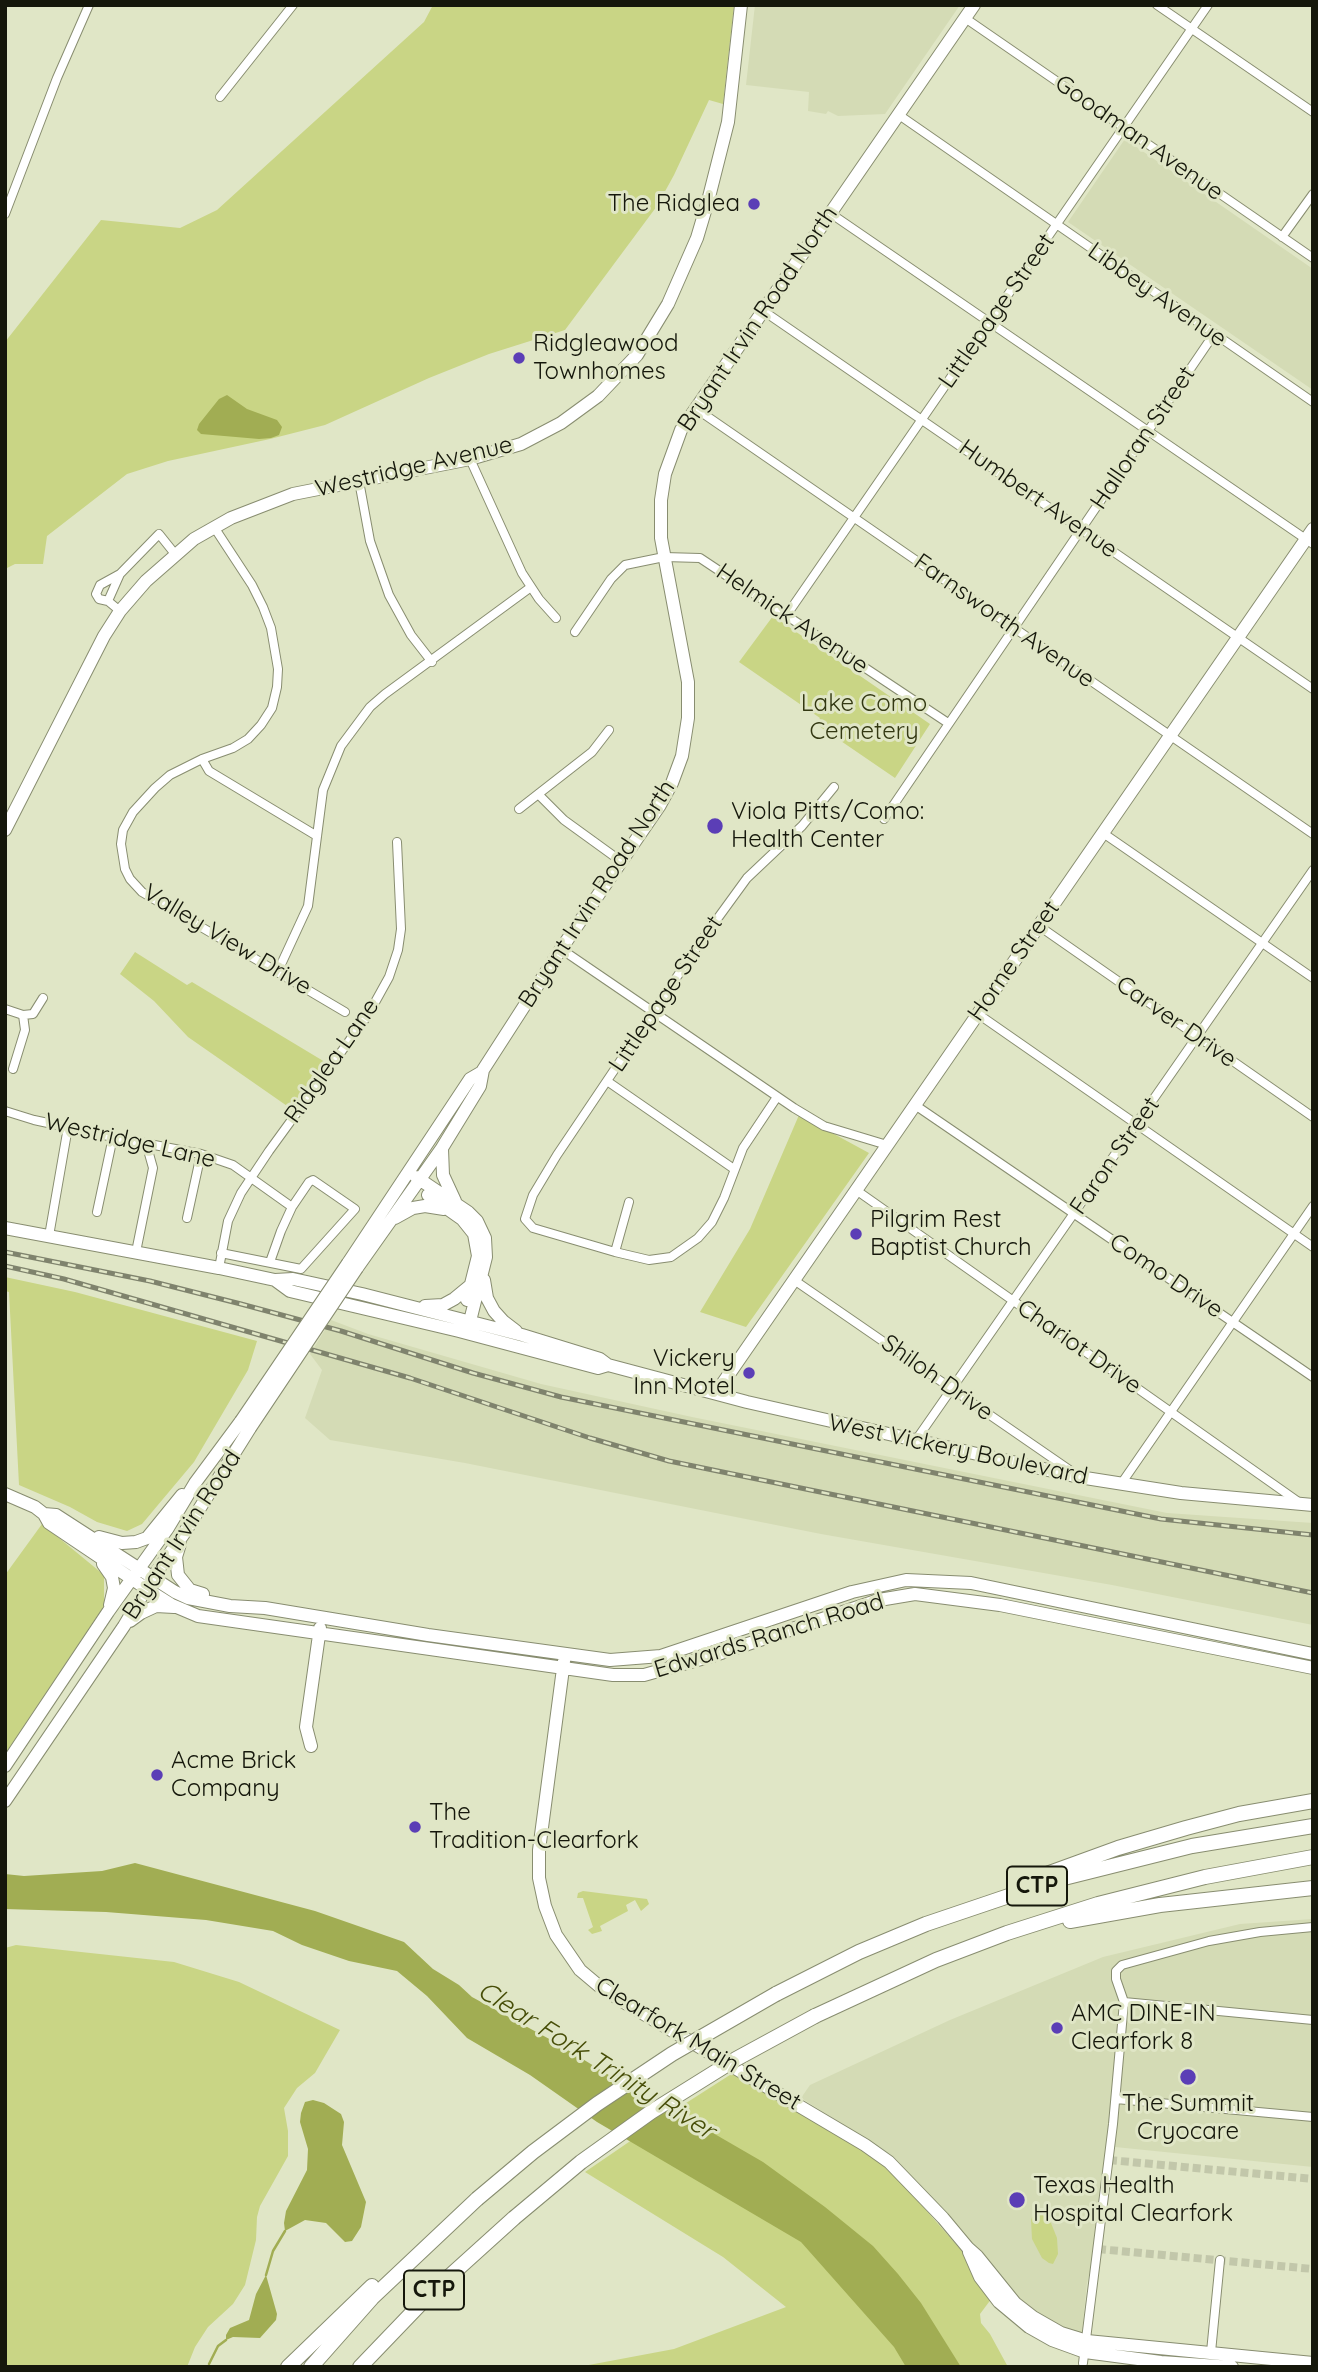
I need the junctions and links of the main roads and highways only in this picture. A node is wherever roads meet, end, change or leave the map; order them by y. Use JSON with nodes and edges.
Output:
{"nodes":[{"id":1,"x":1313,"y":1801,"type":"edge"},
{"id":2,"x":1313,"y":1826,"type":"edge"},
{"id":3,"x":1313,"y":1857,"type":"edge"},
{"id":4,"x":1313,"y":1888,"type":"edge"},
{"id":5,"x":926,"y":1924,"type":"junction"},
{"id":6,"x":1007,"y":1933,"type":"junction"},
{"id":7,"x":418,"y":2252,"type":"junction"},
{"id":8,"x":288,"y":2367,"type":"edge"},
{"id":9,"x":311,"y":2367,"type":"edge"},
{"id":10,"x":360,"y":2367,"type":"edge"}],
"edges":[{"from":1,"to":5,"type":"highway"},
{"from":2,"to":5,"type":"highway","number":"CTP"},
{"from":3,"to":6,"type":"highway","number":"CTP"},
{"from":4,"to":6,"type":"highway"},
{"from":5,"to":7,"type":"highway","number":"CTP","bridge":true},
{"from":6,"to":10,"type":"highway","number":"CTP","bridge":true},
{"from":7,"to":8,"type":"highway"},
{"from":7,"to":9,"type":"highway","number":"CTP"}]}
